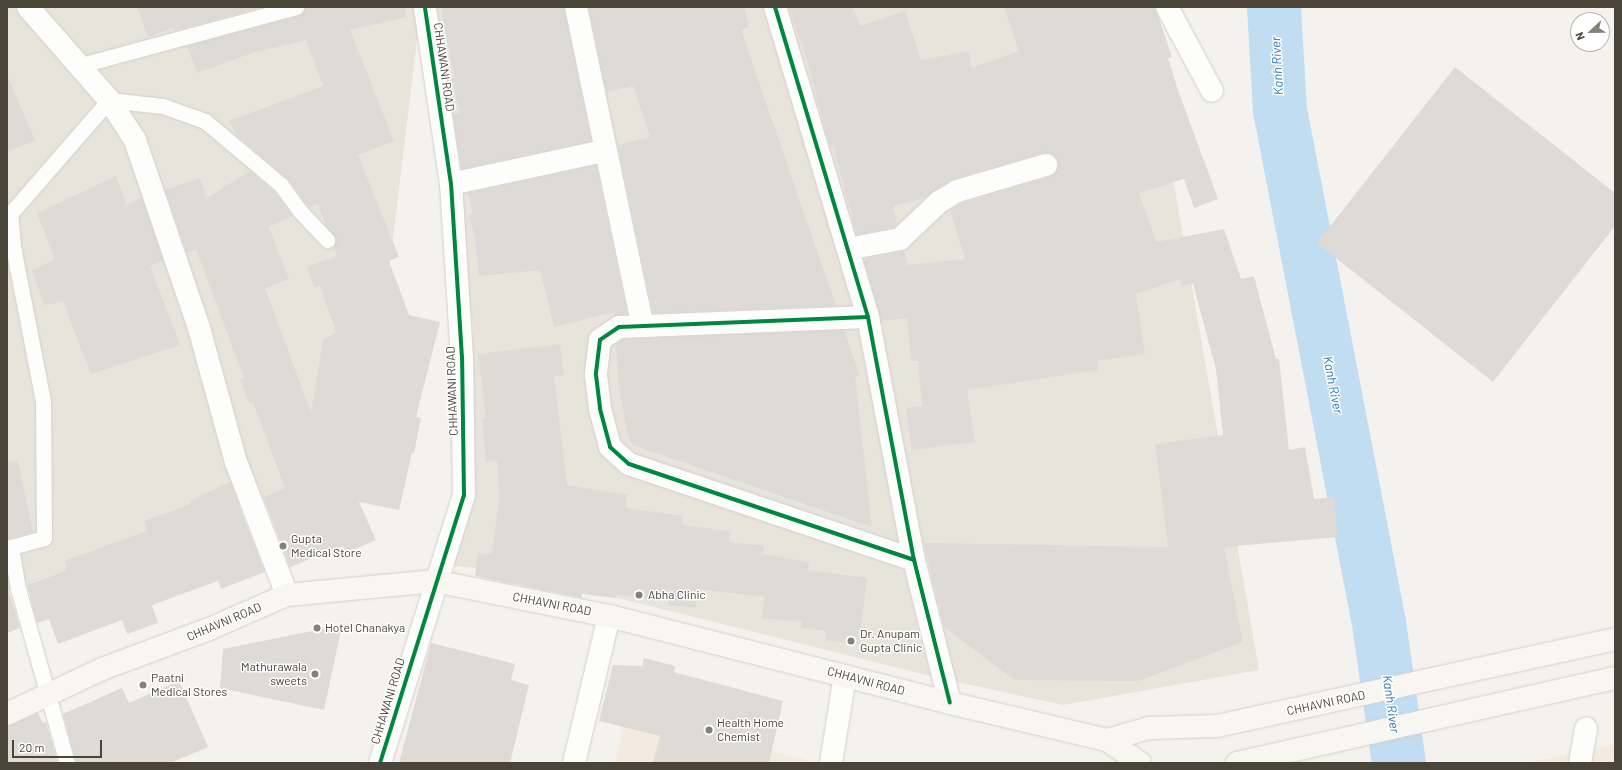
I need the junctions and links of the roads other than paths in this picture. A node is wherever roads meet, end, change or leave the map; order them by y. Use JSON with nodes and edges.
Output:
{"nodes":[{"id":1,"x":28,"y":7,"type":"edge"},
{"id":2,"x":296,"y":7,"type":"edge"},
{"id":3,"x":426,"y":7,"type":"edge"},
{"id":4,"x":576,"y":7,"type":"edge"},
{"id":5,"x":775,"y":7,"type":"edge"},
{"id":6,"x":1167,"y":7,"type":"edge"},
{"id":7,"x":81,"y":65,"type":"junction"},
{"id":8,"x":1212,"y":91,"type":"dead end"},
{"id":9,"x":110,"y":100,"type":"junction"},
{"id":10,"x":604,"y":151,"type":"junction"},
{"id":11,"x":1046,"y":165,"type":"dead end"},
{"id":12,"x":451,"y":184,"type":"junction"},
{"id":13,"x":8,"y":214,"type":"edge"},
{"id":14,"x":327,"y":240,"type":"dead end"},
{"id":15,"x":848,"y":249,"type":"junction"},
{"id":16,"x":868,"y":318,"type":"junction"},
{"id":17,"x":642,"y":324,"type":"junction"},
{"id":18,"x":9,"y":548,"type":"edge"},
{"id":19,"x":914,"y":560,"type":"junction"},
{"id":20,"x":435,"y":581,"type":"junction"},
{"id":21,"x":287,"y":595,"type":"junction"},
{"id":22,"x":610,"y":616,"type":"junction"},
{"id":23,"x":1615,"y":639,"type":"edge"},
{"id":24,"x":845,"y":676,"type":"junction"},
{"id":25,"x":1615,"y":678,"type":"edge"},
{"id":26,"x":48,"y":694,"type":"junction"},
{"id":27,"x":950,"y":704,"type":"junction"},
{"id":28,"x":7,"y":714,"type":"edge"},
{"id":29,"x":1586,"y":729,"type":"dead end"},
{"id":30,"x":1107,"y":740,"type":"junction"},
{"id":31,"x":577,"y":762,"type":"edge"},
{"id":32,"x":67,"y":763,"type":"edge"},
{"id":33,"x":380,"y":763,"type":"edge"},
{"id":34,"x":831,"y":763,"type":"edge"},
{"id":35,"x":1140,"y":763,"type":"edge"},
{"id":36,"x":1237,"y":763,"type":"edge"},
{"id":37,"x":1580,"y":763,"type":"edge"}],
"edges":[{"from":1,"to":7,"type":"street"},
{"from":2,"to":7,"type":"lane"},
{"from":3,"to":12,"type":"street","name":"CHHAWANI ROAD"},
{"from":4,"to":10,"type":"street"},
{"from":5,"to":15,"type":"street"},
{"from":6,"to":8,"type":"street"},
{"from":7,"to":9,"type":"street"},
{"from":9,"to":13,"type":"lane"},
{"from":9,"to":14,"type":"lane"},
{"from":9,"to":21,"type":"street"},
{"from":10,"to":12,"type":"street"},
{"from":10,"to":17,"type":"street"},
{"from":11,"to":15,"type":"street"},
{"from":12,"to":20,"type":"street","name":"CHHAWANI ROAD"},
{"from":13,"to":18,"type":"lane"},
{"from":15,"to":16,"type":"street"},
{"from":16,"to":17,"type":"street"},
{"from":16,"to":19,"type":"street"},
{"from":17,"to":19,"type":"street"},
{"from":18,"to":26,"type":"lane"},
{"from":19,"to":27,"type":"street"},
{"from":20,"to":21,"type":"main road","name":"CHHAVNI ROAD"},
{"from":20,"to":22,"type":"main road","name":"CHHAVNI ROAD"},
{"from":20,"to":33,"type":"street","name":"CHHAWANI ROAD"},
{"from":21,"to":26,"type":"main road","name":"CHHAVNI ROAD"},
{"from":22,"to":24,"type":"main road","name":"CHHAVNI ROAD"},
{"from":22,"to":31,"type":"street"},
{"from":23,"to":30,"type":"main road","name":"CHHAVNI ROAD"},
{"from":24,"to":27,"type":"main road","name":"CHHAVNI ROAD"},
{"from":24,"to":34,"type":"street"},
{"from":25,"to":36,"type":"main road"},
{"from":26,"to":28,"type":"main road","name":"CHHAVNI ROAD"},
{"from":26,"to":32,"type":"lane"},
{"from":27,"to":30,"type":"main road","name":"CHHAVNI ROAD"},
{"from":29,"to":37,"type":"street"},
{"from":30,"to":35,"type":"main road","name":"CHHAVNI ROAD"}]}
